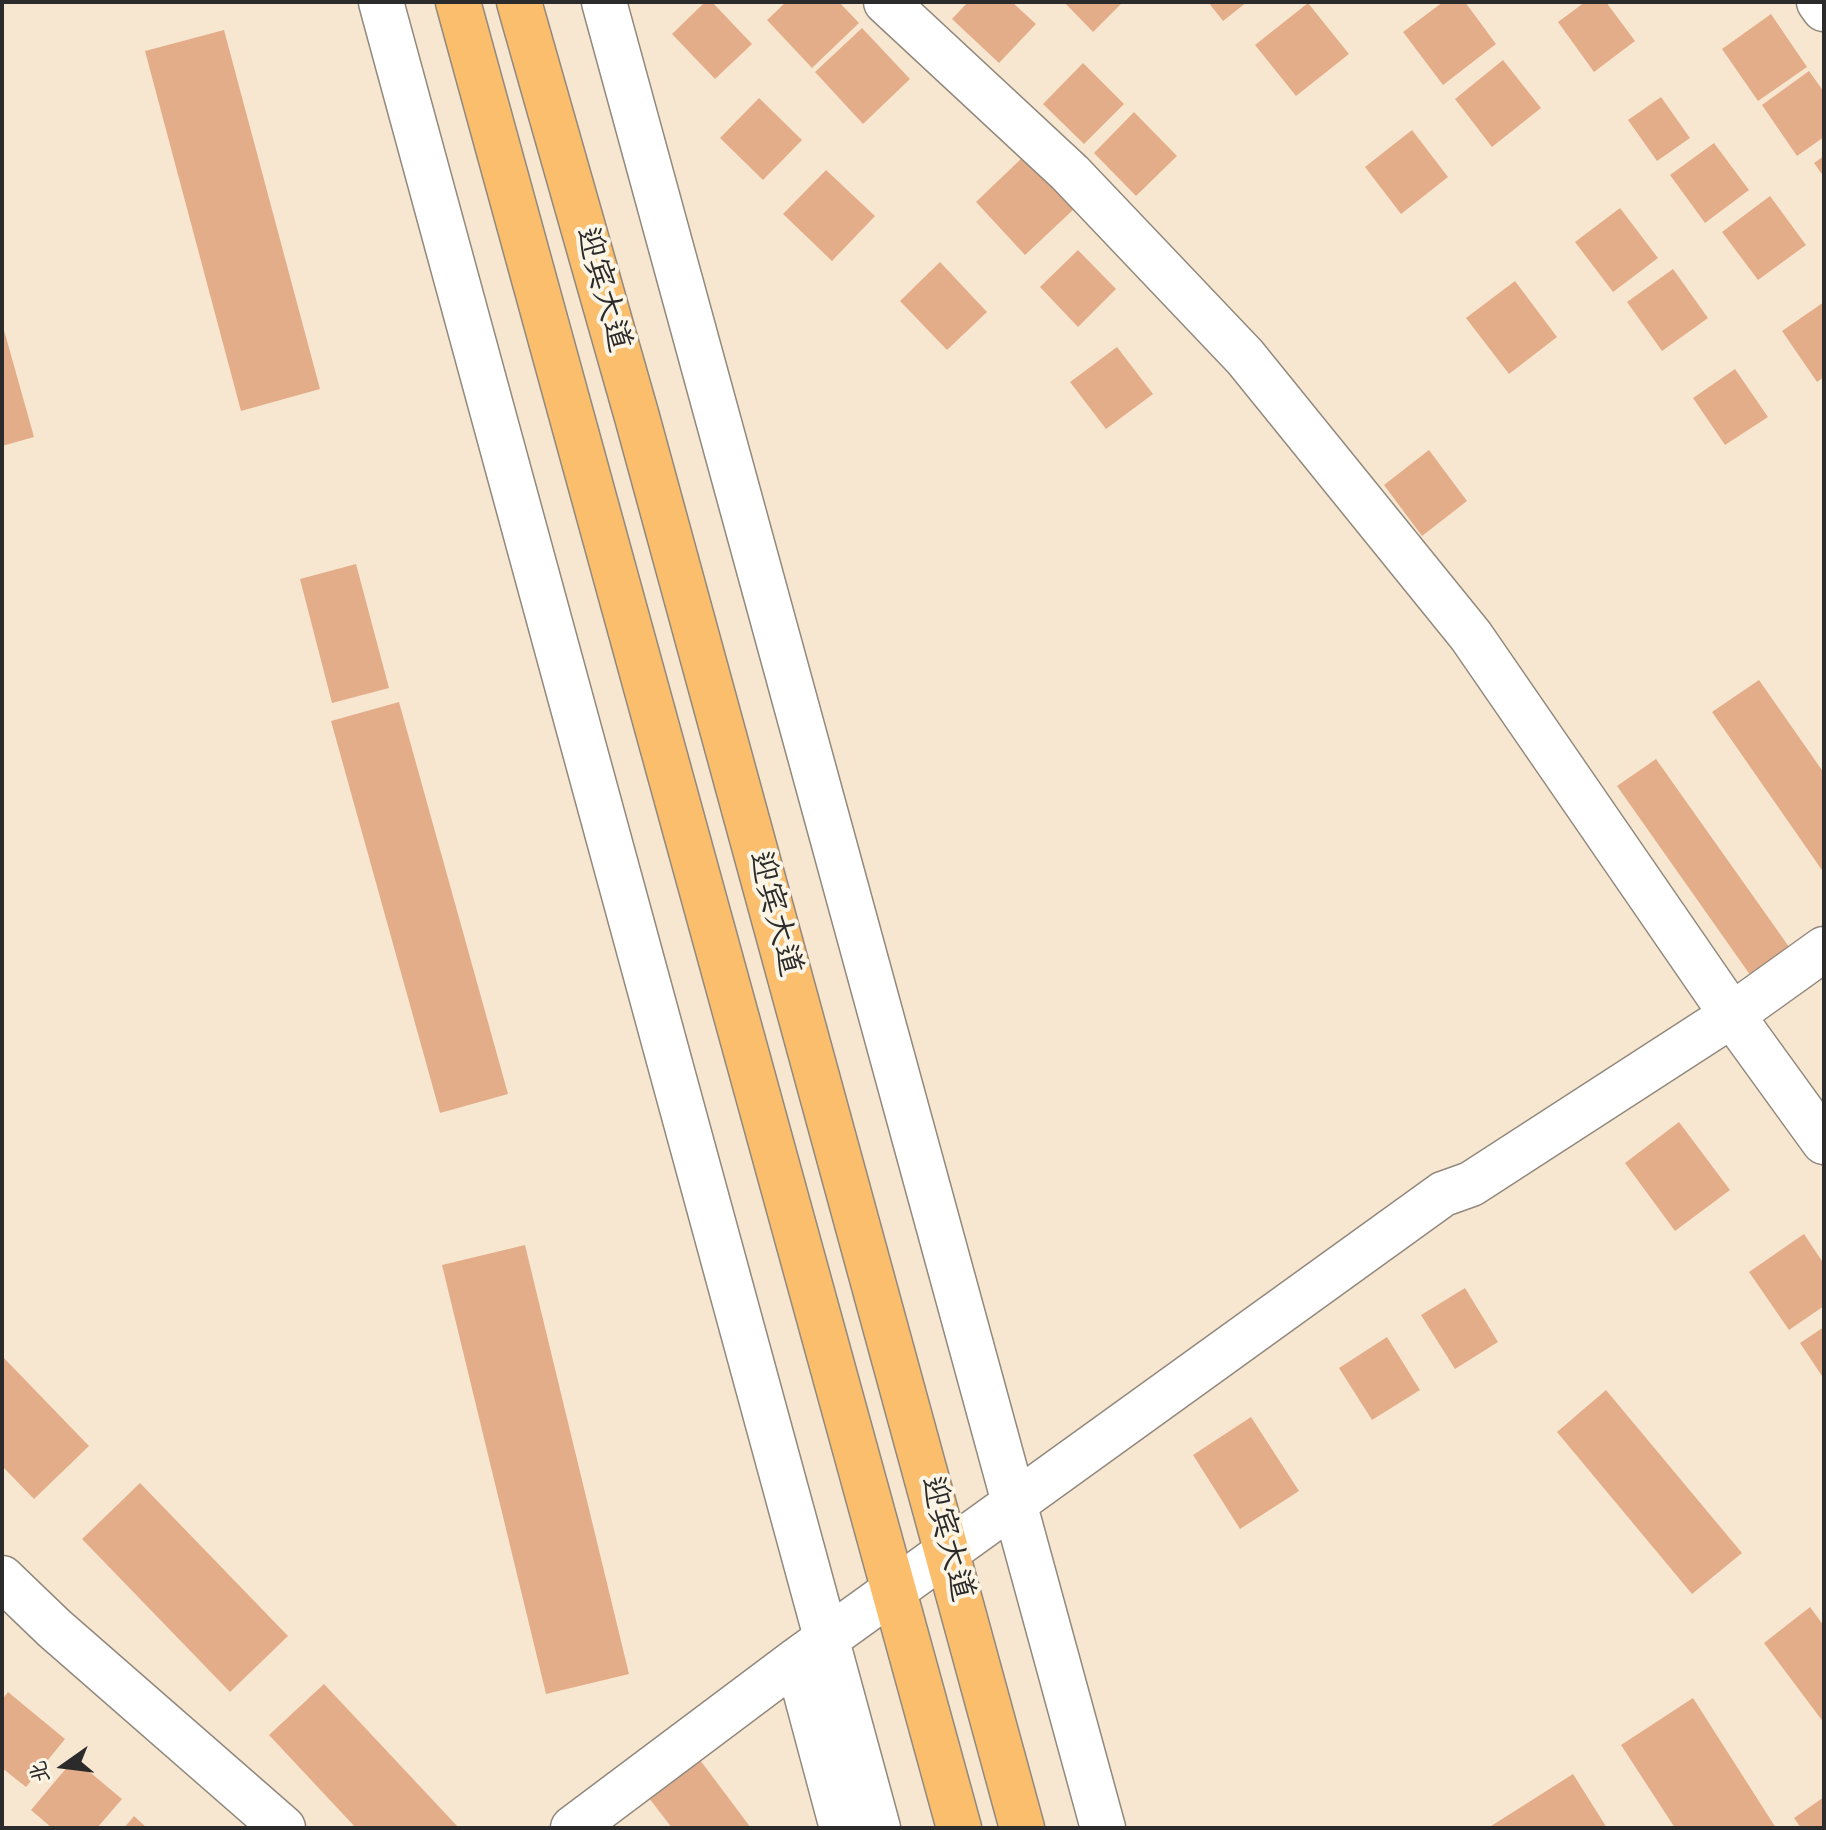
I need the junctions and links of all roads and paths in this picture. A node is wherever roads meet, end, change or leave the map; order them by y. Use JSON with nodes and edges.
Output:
{"nodes":[{"id":1,"x":381,"y":2,"type":"edge"},
{"id":2,"x":458,"y":2,"type":"edge"},
{"id":3,"x":519,"y":2,"type":"edge"},
{"id":4,"x":604,"y":2,"type":"edge"},
{"id":5,"x":886,"y":2,"type":"edge"},
{"id":6,"x":1819,"y":2,"type":"edge"},
{"id":7,"x":1824,"y":9,"type":"edge"},
{"id":8,"x":1824,"y":949,"type":"edge"},
{"id":9,"x":1732,"y":1015,"type":"junction"},
{"id":10,"x":1824,"y":1142,"type":"edge"},
{"id":11,"x":1015,"y":1505,"type":"junction"},
{"id":12,"x":949,"y":1552,"type":"junction"},
{"id":13,"x":2,"y":1578,"type":"edge"},
{"id":14,"x":895,"y":1590,"type":"junction"},
{"id":15,"x":812,"y":1650,"type":"junction"},
{"id":16,"x":283,"y":1828,"type":"edge"},
{"id":17,"x":573,"y":1828,"type":"edge"},
{"id":18,"x":842,"y":1828,"type":"edge"},
{"id":19,"x":878,"y":1828,"type":"edge"},
{"id":20,"x":959,"y":1828,"type":"edge"},
{"id":21,"x":1022,"y":1828,"type":"edge"},
{"id":22,"x":1103,"y":1828,"type":"edge"}],
"edges":[{"from":1,"to":15,"type":"street"},
{"from":2,"to":14,"type":"main road","name":"迎宾大道"},
{"from":3,"to":12,"type":"main road","name":"迎宾大道"},
{"from":4,"to":11,"type":"street"},
{"from":5,"to":9,"type":"street"},
{"from":6,"to":7,"type":"street"},
{"from":8,"to":9,"type":"street"},
{"from":9,"to":10,"type":"street"},
{"from":9,"to":11,"type":"street"},
{"from":11,"to":12,"type":"street"},
{"from":11,"to":22,"type":"street"},
{"from":12,"to":14,"type":"street"},
{"from":12,"to":21,"type":"main road","name":"迎宾大道"},
{"from":13,"to":16,"type":"street"},
{"from":14,"to":15,"type":"street"},
{"from":14,"to":20,"type":"main road","name":"迎宾大道"},
{"from":15,"to":17,"type":"street"},
{"from":15,"to":18,"type":"street"},
{"from":15,"to":19,"type":"street"}]}
